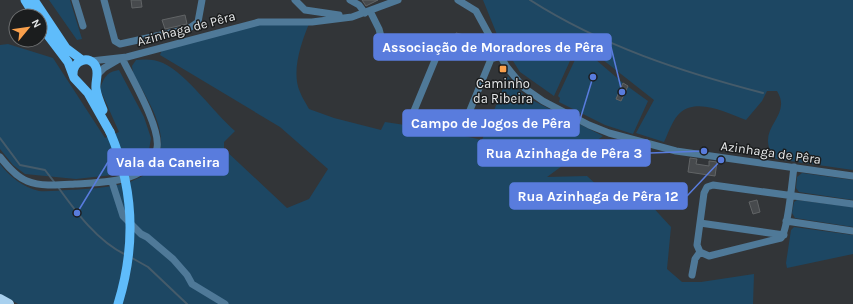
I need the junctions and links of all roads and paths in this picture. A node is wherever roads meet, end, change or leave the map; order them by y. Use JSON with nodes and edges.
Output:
{"nodes":[{"id":1,"x":34,"y":0,"type":"edge"},
{"id":2,"x":75,"y":0,"type":"edge"},
{"id":3,"x":104,"y":0,"type":"edge"},
{"id":4,"x":202,"y":0,"type":"edge"},
{"id":5,"x":295,"y":0,"type":"edge"},
{"id":6,"x":350,"y":0,"type":"edge"},
{"id":7,"x":398,"y":0,"type":"edge"},
{"id":8,"x":458,"y":0,"type":"edge"},
{"id":9,"x":472,"y":0,"type":"edge"},
{"id":10,"x":383,"y":2,"type":"edge"},
{"id":11,"x":476,"y":11,"type":"junction"},
{"id":12,"x":367,"y":12,"type":"junction"},
{"id":13,"x":352,"y":17,"type":"junction"},
{"id":14,"x":83,"y":26,"type":"dead end"},
{"id":15,"x":48,"y":36,"type":"edge"},
{"id":16,"x":383,"y":44,"type":"dead end"},
{"id":17,"x":501,"y":56,"type":"junction"},
{"id":18,"x":122,"y":58,"type":"junction"},
{"id":19,"x":491,"y":59,"type":"junction"},
{"id":20,"x":86,"y":61,"type":"junction"},
{"id":21,"x":96,"y":77,"type":"junction"},
{"id":22,"x":76,"y":78,"type":"junction"},
{"id":23,"x":411,"y":118,"type":"dead end"},
{"id":24,"x":110,"y":132,"type":"junction"},
{"id":25,"x":461,"y":132,"type":"dead end"},
{"id":26,"x":0,"y":157,"type":"edge"},
{"id":27,"x":794,"y":167,"type":"junction"},
{"id":28,"x":853,"y":176,"type":"edge"},
{"id":29,"x":112,"y":182,"type":"junction"},
{"id":30,"x":790,"y":195,"type":"junction"},
{"id":31,"x":853,"y":204,"type":"edge"},
{"id":32,"x":786,"y":221,"type":"junction"},
{"id":33,"x":700,"y":223,"type":"junction"},
{"id":34,"x":853,"y":231,"type":"edge"},
{"id":35,"x":784,"y":235,"type":"junction"},
{"id":36,"x":700,"y":252,"type":"junction"},
{"id":37,"x":692,"y":275,"type":"dead end"},
{"id":38,"x":0,"y":299,"type":"edge"},
{"id":39,"x":9,"y":304,"type":"edge"},
{"id":40,"x":118,"y":304,"type":"edge"},
{"id":41,"x":225,"y":304,"type":"edge"}],
"edges":[{"from":1,"to":20,"type":"main road"},
{"from":2,"to":14,"type":"street"},
{"from":3,"to":4,"type":"street"},
{"from":5,"to":13,"type":"street"},
{"from":6,"to":12,"type":"street"},
{"from":7,"to":10,"type":"street","name":"Azinhaga de Pêra"},
{"from":8,"to":11,"type":"street","name":"Azinhaga de Pêra"},
{"from":9,"to":11,"type":"street"},
{"from":10,"to":12,"type":"street","name":"Azinhaga de Pêra"},
{"from":11,"to":17,"type":"street","name":"Azinhaga de Pêra"},
{"from":12,"to":13,"type":"street","name":"Azinhaga de Pêra"},
{"from":12,"to":16,"type":"street"},
{"from":13,"to":18,"type":"street","name":"Azinhaga de Pêra"},
{"from":15,"to":22,"type":"main road"},
{"from":17,"to":19,"type":"street"},
{"from":17,"to":27,"type":"street","name":"Azinhaga de Pêra"},
{"from":18,"to":20,"type":"street","name":"Azinhaga de Pêra"},
{"from":18,"to":21,"type":"street","name":"Azinhaga de Pêra"},
{"from":18,"to":29,"type":"street"},
{"from":19,"to":23,"type":"street"},
{"from":19,"to":25,"type":"street"},
{"from":20,"to":21,"type":"main road"},
{"from":20,"to":22,"type":"main road"},
{"from":21,"to":22,"type":"main road"},
{"from":21,"to":24,"type":"main road"},
{"from":22,"to":24,"type":"main road"},
{"from":24,"to":40,"type":"main road","bridge":true},
{"from":26,"to":29,"type":"street"},
{"from":27,"to":28,"type":"street","name":"Azinhaga de Pêra"},
{"from":27,"to":30,"type":"street"},
{"from":29,"to":41,"type":"street"},
{"from":30,"to":31,"type":"street"},
{"from":30,"to":32,"type":"street"},
{"from":30,"to":33,"type":"street"},
{"from":32,"to":34,"type":"street"},
{"from":32,"to":35,"type":"street"},
{"from":33,"to":35,"type":"street"},
{"from":33,"to":36,"type":"street"},
{"from":35,"to":36,"type":"street"},
{"from":36,"to":37,"type":"street"},
{"from":38,"to":39,"type":"highway"}]}
